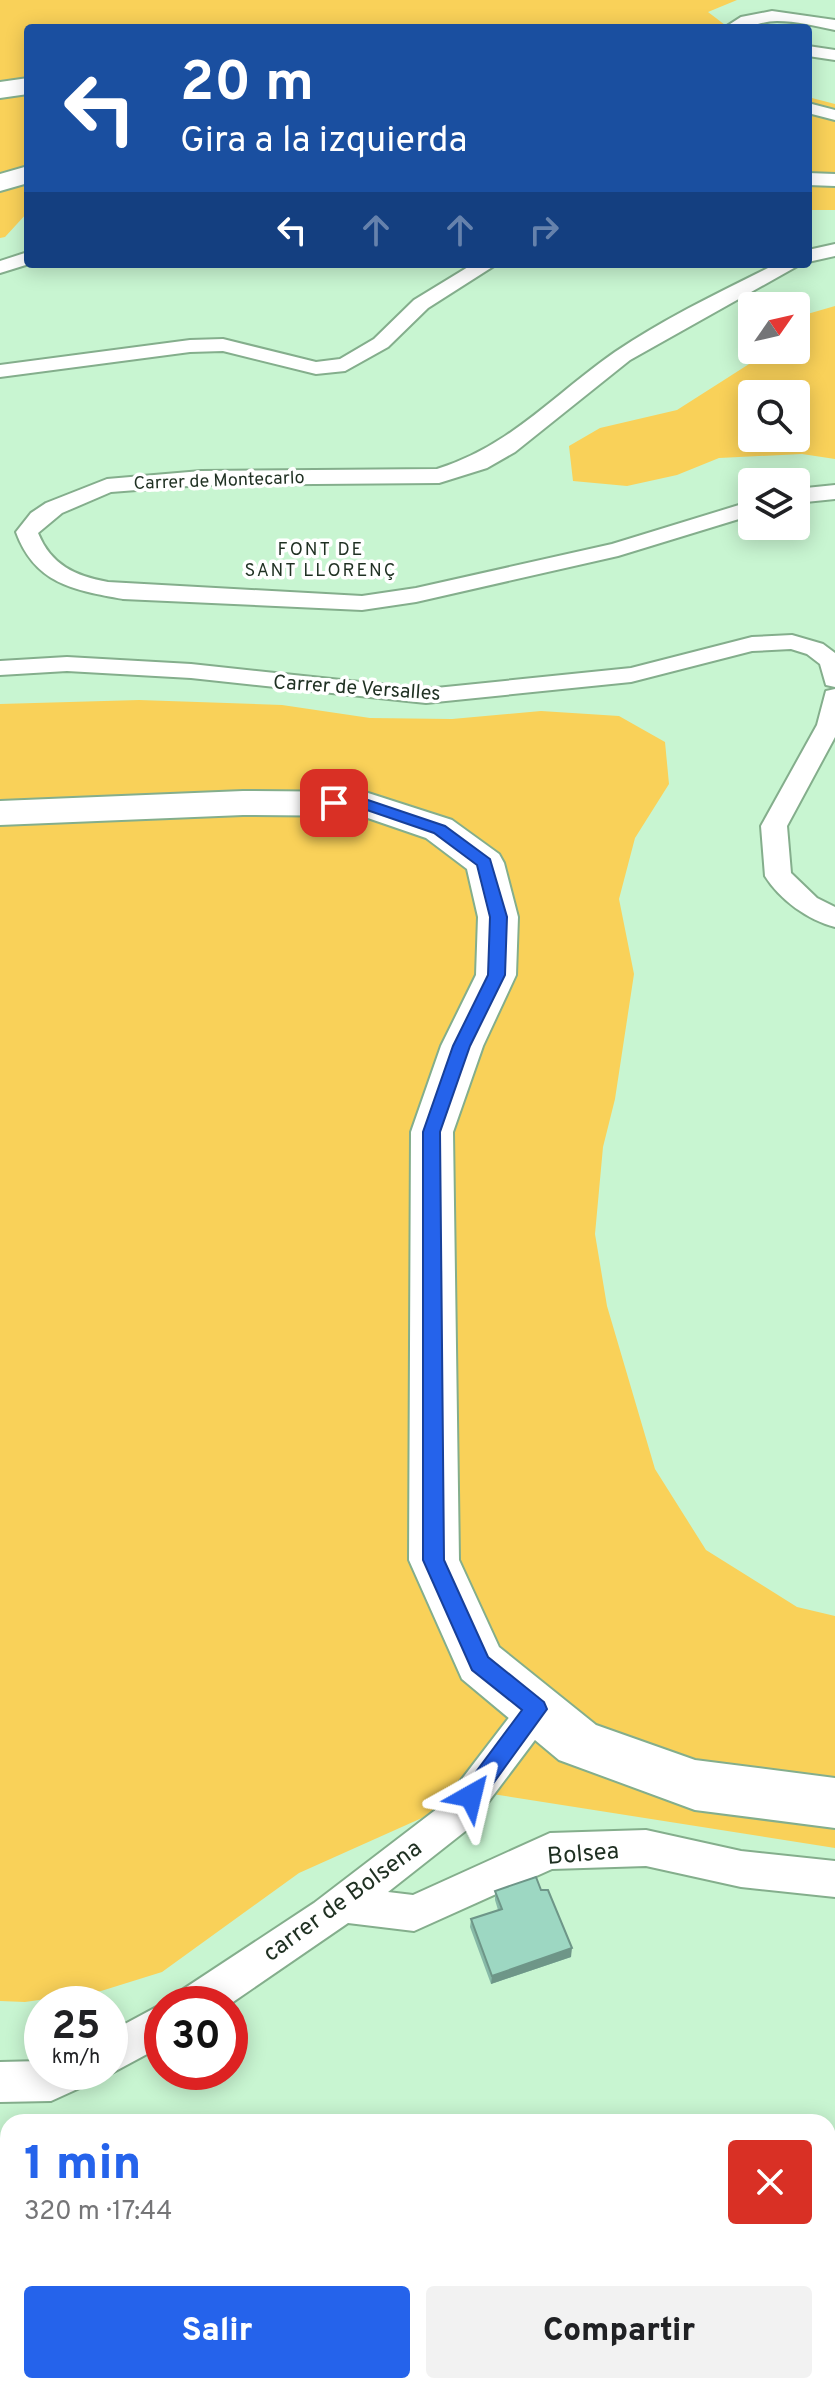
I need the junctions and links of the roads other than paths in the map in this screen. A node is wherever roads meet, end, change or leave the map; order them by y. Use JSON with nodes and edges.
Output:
{"nodes":[{"id":1,"x":739,"y":24,"type":"edge"},
{"id":2,"x":835,"y":25,"type":"edge"},
{"id":3,"x":812,"y":52,"type":"edge"},
{"id":4,"x":835,"y":55,"type":"edge"},
{"id":5,"x":24,"y":87,"type":"edge"},
{"id":6,"x":0,"y":90,"type":"edge"},
{"id":7,"x":812,"y":110,"type":"edge"},
{"id":8,"x":835,"y":115,"type":"edge"},
{"id":9,"x":24,"y":175,"type":"edge"},
{"id":10,"x":812,"y":179,"type":"edge"},
{"id":11,"x":835,"y":180,"type":"edge"},
{"id":12,"x":0,"y":183,"type":"edge"},
{"id":13,"x":835,"y":250,"type":"edge"},
{"id":14,"x":812,"y":255,"type":"edge"},
{"id":15,"x":24,"y":259,"type":"edge"},
{"id":16,"x":0,"y":267,"type":"edge"},
{"id":17,"x":480,"y":268,"type":"edge"},
{"id":18,"x":784,"y":268,"type":"edge"},
{"id":19,"x":0,"y":371,"type":"edge"},
{"id":20,"x":835,"y":492,"type":"edge"},
{"id":21,"x":810,"y":495,"type":"edge"},
{"id":22,"x":738,"y":512,"type":"edge"},
{"id":23,"x":0,"y":668,"type":"edge"},
{"id":24,"x":835,"y":680,"type":"edge"},
{"id":25,"x":835,"y":696,"type":"edge"},
{"id":26,"x":0,"y":813,"type":"edge"},
{"id":27,"x":835,"y":918,"type":"edge"},
{"id":28,"x":537,"y":1709,"type":"junction"},
{"id":29,"x":835,"y":1803,"type":"edge"},
{"id":30,"x":835,"y":1879,"type":"edge"},
{"id":31,"x":342,"y":1904,"type":"junction"},
{"id":32,"x":222,"y":1986,"type":"edge"},
{"id":33,"x":0,"y":2082,"type":"edge"},
{"id":34,"x":24,"y":2082,"type":"edge"}],
"edges":[{"from":1,"to":2,"type":"street"},
{"from":3,"to":4,"type":"street"},
{"from":5,"to":6,"type":"main road"},
{"from":7,"to":8,"type":"street"},
{"from":9,"to":12,"type":"main road"},
{"from":10,"to":11,"type":"street"},
{"from":13,"to":14,"type":"street"},
{"from":15,"to":16,"type":"street"},
{"from":17,"to":19,"type":"street"},
{"from":18,"to":22,"type":"street","name":"Carrer de Montecarlo"},
{"from":20,"to":21,"type":"street"},
{"from":23,"to":24,"type":"street","name":"Carrer de Versalles"},
{"from":25,"to":27,"type":"street"},
{"from":26,"to":28,"type":"main road"},
{"from":28,"to":29,"type":"main road"},
{"from":28,"to":31,"type":"street","name":"carrer de Bolsena"},
{"from":30,"to":31,"type":"street","name":"Bolsea"},
{"from":31,"to":32,"type":"street","name":"carrer de Bolsena"},
{"from":33,"to":34,"type":"street"}]}
